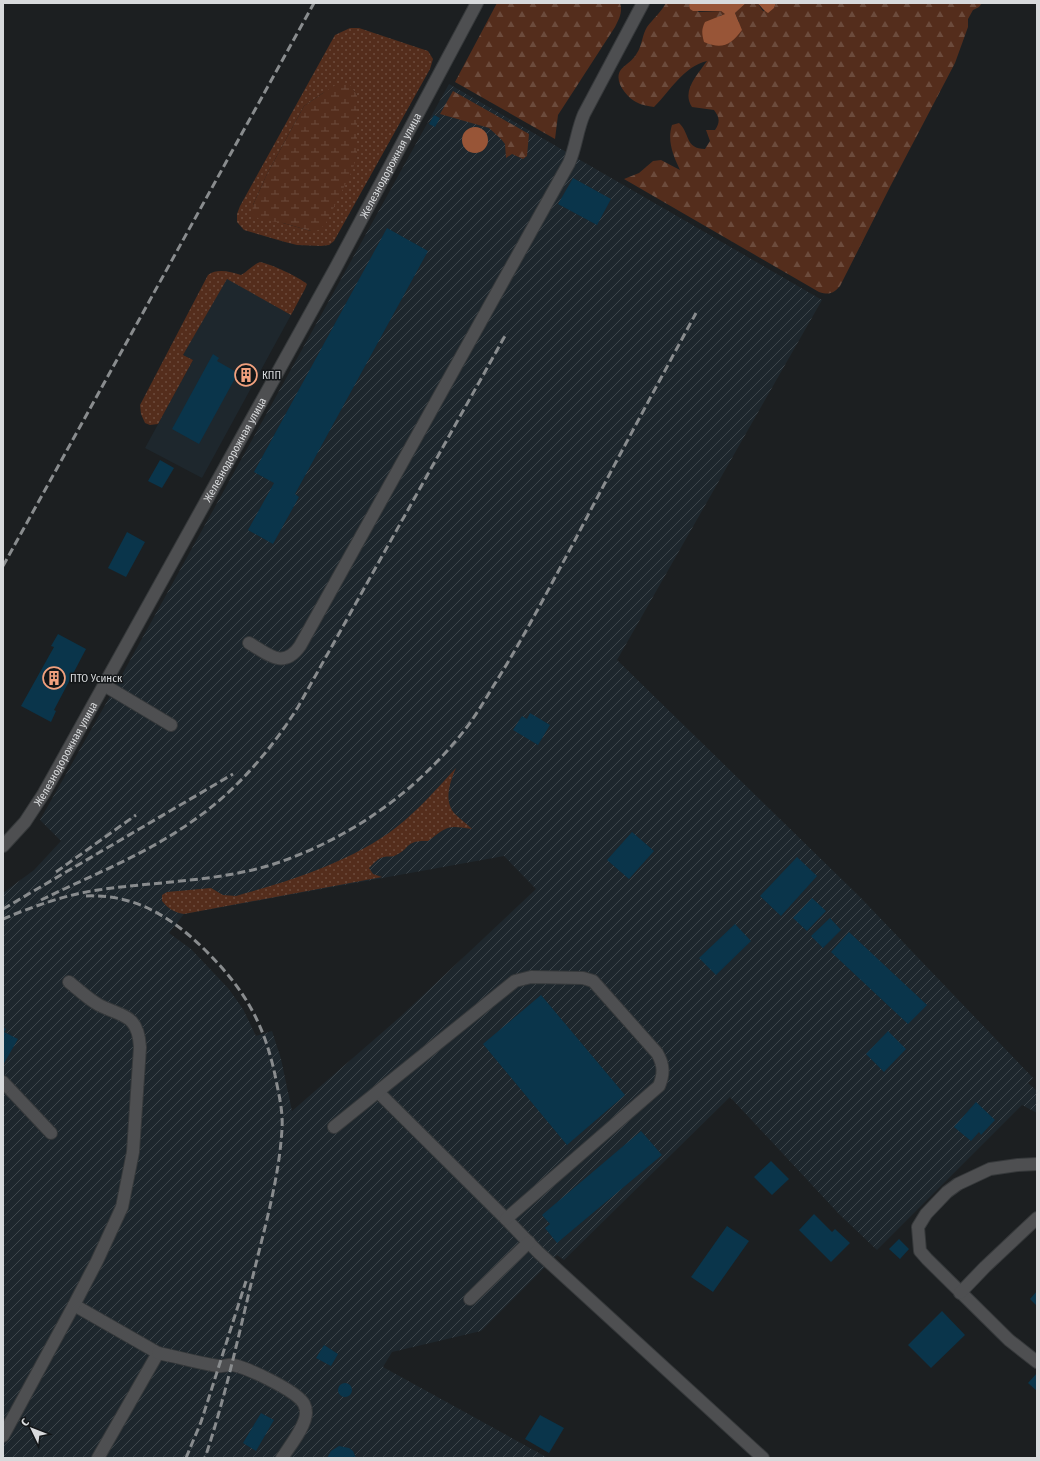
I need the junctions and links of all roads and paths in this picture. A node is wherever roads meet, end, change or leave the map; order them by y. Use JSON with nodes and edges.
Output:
{"nodes":[{"id":1,"x":477,"y":3,"type":"edge"},
{"id":2,"x":643,"y":3,"type":"edge"},
{"id":3,"x":249,"y":643,"type":"dead end"},
{"id":4,"x":104,"y":686,"type":"junction"},
{"id":5,"x":171,"y":725,"type":"dead end"},
{"id":6,"x":3,"y":846,"type":"edge"},
{"id":7,"x":69,"y":982,"type":"dead end"},
{"id":8,"x":3,"y":1082,"type":"edge"},
{"id":9,"x":378,"y":1092,"type":"junction"},
{"id":10,"x":334,"y":1127,"type":"dead end"},
{"id":11,"x":51,"y":1133,"type":"dead end"},
{"id":12,"x":1037,"y":1164,"type":"edge"},
{"id":13,"x":1037,"y":1218,"type":"edge"},
{"id":14,"x":506,"y":1219,"type":"junction"},
{"id":15,"x":529,"y":1242,"type":"junction"},
{"id":16,"x":960,"y":1293,"type":"junction"},
{"id":17,"x":470,"y":1299,"type":"dead end"},
{"id":18,"x":74,"y":1305,"type":"junction"},
{"id":19,"x":158,"y":1353,"type":"junction"},
{"id":20,"x":1037,"y":1362,"type":"edge"},
{"id":21,"x":3,"y":1436,"type":"edge"},
{"id":22,"x":98,"y":1458,"type":"edge"},
{"id":23,"x":282,"y":1458,"type":"edge"},
{"id":24,"x":762,"y":1458,"type":"edge"}],
"edges":[{"from":1,"to":4,"type":"street","name":"Железнодорожная улица"},
{"from":2,"to":3,"type":"street"},
{"from":4,"to":5,"type":"street"},
{"from":4,"to":6,"type":"street","name":"Железнодорожная улица"},
{"from":7,"to":18,"type":"street"},
{"from":8,"to":11,"type":"street"},
{"from":9,"to":10,"type":"street"},
{"from":9,"to":14,"type":"street"},
{"from":9,"to":14,"type":"street"},
{"from":12,"to":16,"type":"street"},
{"from":13,"to":16,"type":"street"},
{"from":14,"to":15,"type":"street"},
{"from":15,"to":17,"type":"street"},
{"from":15,"to":24,"type":"street"},
{"from":16,"to":20,"type":"street"},
{"from":18,"to":19,"type":"street"},
{"from":18,"to":21,"type":"street"},
{"from":19,"to":22,"type":"street"},
{"from":19,"to":23,"type":"street"}]}
